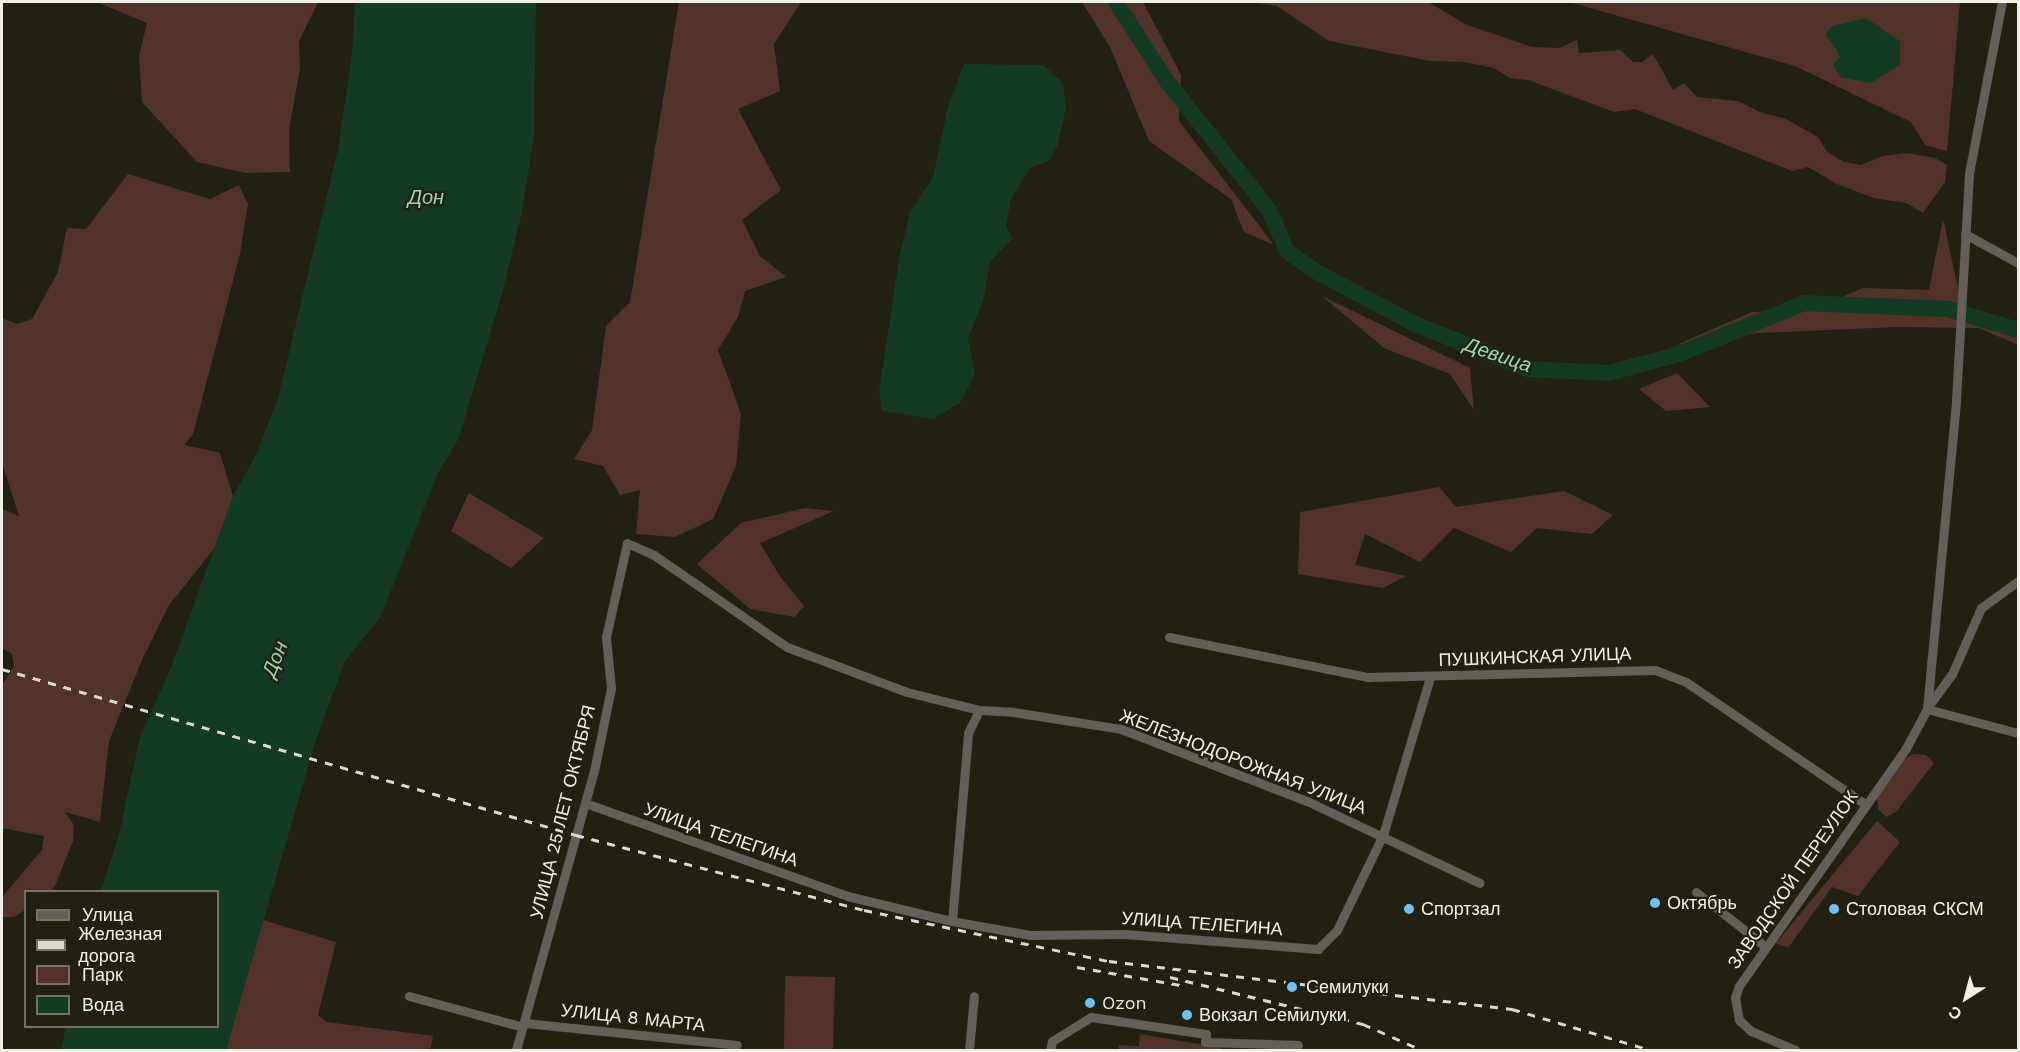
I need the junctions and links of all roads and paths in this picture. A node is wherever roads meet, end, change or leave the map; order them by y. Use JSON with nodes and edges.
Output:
{"nodes":[{"id":1,"x":2002,"y":2,"type":"edge"},
{"id":2,"x":1965,"y":234,"type":"junction"},
{"id":3,"x":2019,"y":263,"type":"edge"},
{"id":4,"x":627,"y":543,"type":"joint"},
{"id":5,"x":2019,"y":581,"type":"edge"},
{"id":6,"x":1169,"y":637,"type":"dead end"},
{"id":7,"x":1430,"y":677,"type":"junction"},
{"id":8,"x":1927,"y":709,"type":"junction"},
{"id":9,"x":979,"y":710,"type":"junction"},
{"id":10,"x":2019,"y":734,"type":"edge"},
{"id":11,"x":585,"y":803,"type":"junction"},
{"id":12,"x":1865,"y":804,"type":"junction"},
{"id":13,"x":1383,"y":835,"type":"junction"},
{"id":14,"x":1480,"y":883,"type":"dead end"},
{"id":15,"x":1696,"y":892,"type":"dead end"},
{"id":16,"x":952,"y":921,"type":"junction"},
{"id":17,"x":1766,"y":947,"type":"junction"},
{"id":18,"x":409,"y":996,"type":"dead end"},
{"id":19,"x":974,"y":996,"type":"dead end"},
{"id":20,"x":524,"y":1025,"type":"junction"},
{"id":21,"x":737,"y":1045,"type":"dead end"},
{"id":22,"x":1298,"y":1045,"type":"dead end"},
{"id":23,"x":516,"y":1050,"type":"edge"},
{"id":24,"x":969,"y":1050,"type":"edge"},
{"id":25,"x":1050,"y":1050,"type":"edge"},
{"id":26,"x":1795,"y":1050,"type":"edge"}],
"edges":[{"from":1,"to":2,"type":"street"},
{"from":2,"to":3,"type":"street"},
{"from":2,"to":8,"type":"street"},
{"from":4,"to":9,"type":"street","name":"ЖЕЛЕЗНОДОРОЖНАЯ УЛИЦА"},
{"from":4,"to":11,"type":"street","name":"УЛИЦА 25 ЛЕТ ОКТЯБРЯ"},
{"from":5,"to":8,"type":"street","name":"ЗАВОДСКОЙ ПЕРЕУЛОК"},
{"from":6,"to":7,"type":"street","name":"ПУШКИНСКАЯ УЛИЦА"},
{"from":7,"to":12,"type":"street","name":"ПУШКИНСКАЯ УЛИЦА"},
{"from":7,"to":13,"type":"street","name":"УЛИЦА ТЕЛЕГИНА"},
{"from":8,"to":10,"type":"street"},
{"from":8,"to":12,"type":"street","name":"ЗАВОДСКОЙ ПЕРЕУЛОК"},
{"from":9,"to":13,"type":"street","name":"ЖЕЛЕЗНОДОРОЖНАЯ УЛИЦА"},
{"from":9,"to":16,"type":"street"},
{"from":11,"to":16,"type":"street","name":"УЛИЦА ТЕЛЕГИНА"},
{"from":11,"to":20,"type":"street","name":"УЛИЦА 25 ЛЕТ ОКТЯБРЯ"},
{"from":12,"to":17,"type":"street","name":"ЗАВОДСКОЙ ПЕРЕУЛОК"},
{"from":13,"to":14,"type":"street","name":"ЖЕЛЕЗНОДОРОЖНАЯ УЛИЦА"},
{"from":13,"to":16,"type":"street","name":"УЛИЦА ТЕЛЕГИНА"},
{"from":15,"to":17,"type":"street"},
{"from":17,"to":26,"type":"street","name":"ЗАВОДСКОЙ ПЕРЕУЛОК"},
{"from":18,"to":20,"type":"street","name":"УЛИЦА 8 МАРТА"},
{"from":19,"to":24,"type":"street"},
{"from":20,"to":21,"type":"street","name":"УЛИЦА 8 МАРТА"},
{"from":20,"to":23,"type":"street","name":"УЛИЦА 25 ЛЕТ ОКТЯБРЯ"},
{"from":22,"to":25,"type":"street"}]}
